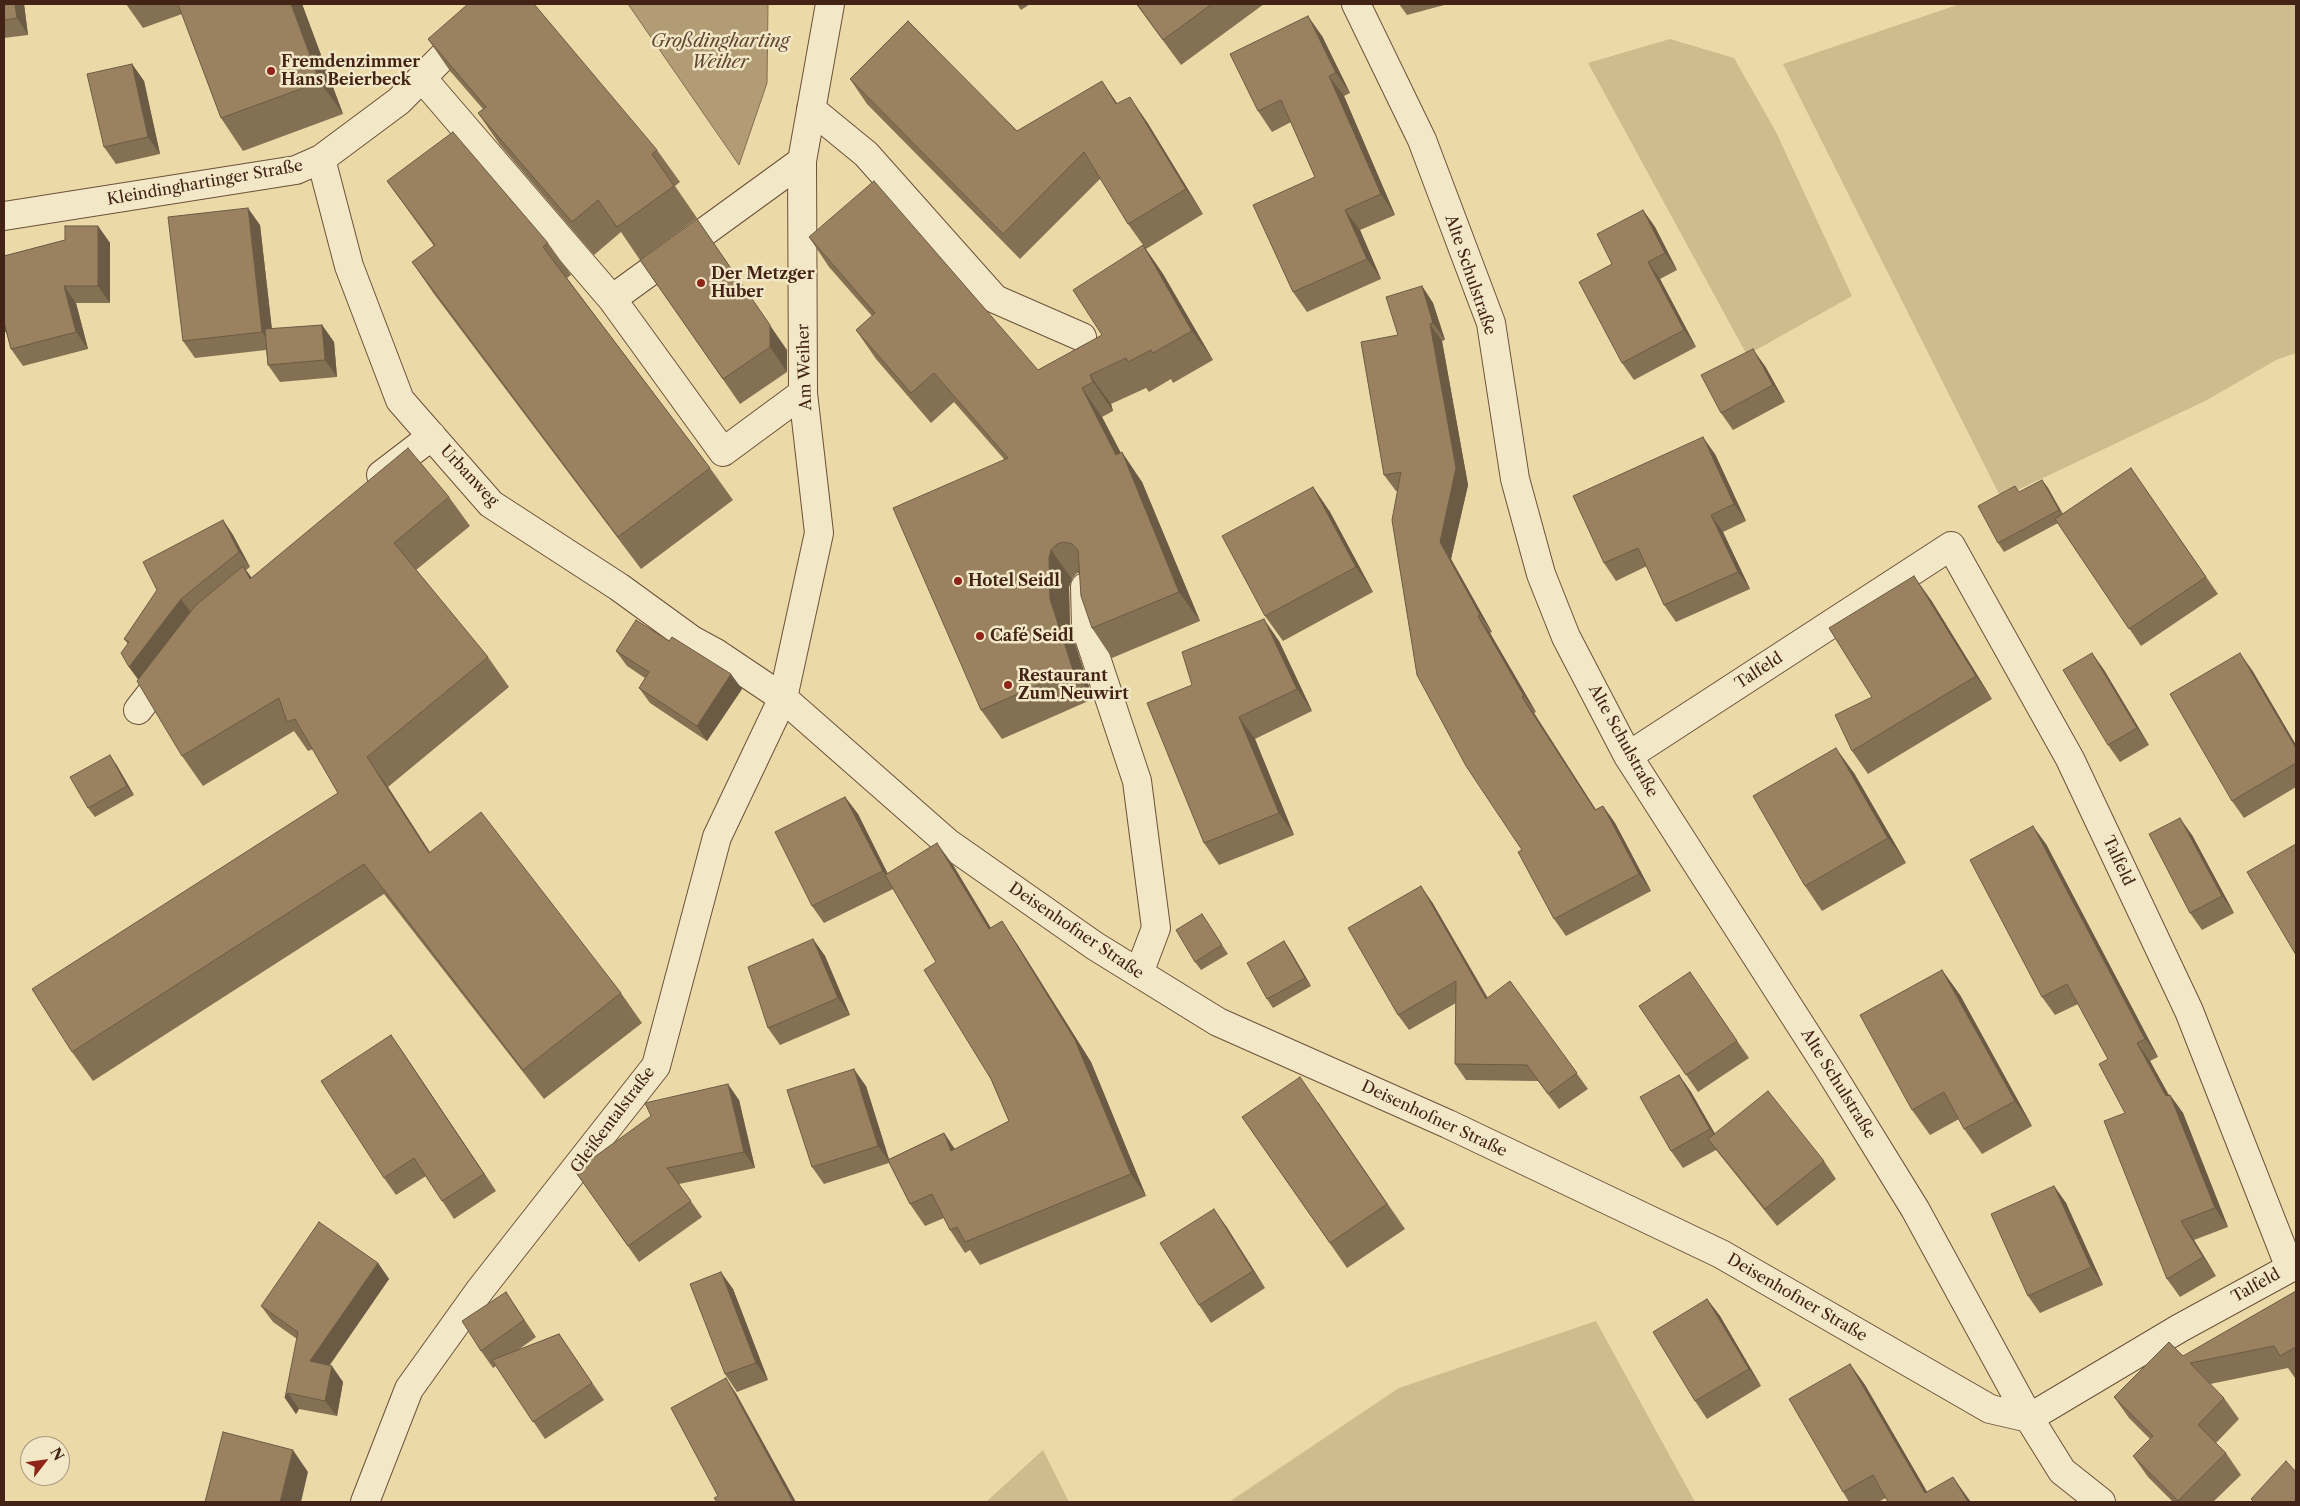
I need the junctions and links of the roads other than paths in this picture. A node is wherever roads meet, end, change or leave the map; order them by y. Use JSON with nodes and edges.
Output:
{"nodes":[{"id":1,"x":496,"y":4,"type":"edge"},
{"id":2,"x":830,"y":4,"type":"edge"},
{"id":3,"x":1356,"y":4,"type":"edge"},
{"id":4,"x":422,"y":78,"type":"junction"},
{"id":5,"x":811,"y":109,"type":"junction"},
{"id":6,"x":321,"y":159,"type":"junction"},
{"id":7,"x":802,"y":161,"type":"junction"},
{"id":8,"x":4,"y":216,"type":"edge"},
{"id":9,"x":612,"y":299,"type":"junction"},
{"id":10,"x":1082,"y":337,"type":"edge"},
{"id":11,"x":804,"y":393,"type":"junction"},
{"id":12,"x":432,"y":436,"type":"junction"},
{"id":13,"x":364,"y":488,"type":"edge"},
{"id":14,"x":1085,"y":586,"type":"edge"},
{"id":15,"x":186,"y":647,"type":"edge"},
{"id":16,"x":783,"y":698,"type":"junction"},
{"id":17,"x":138,"y":710,"type":"edge"},
{"id":18,"x":1628,"y":756,"type":"junction"},
{"id":19,"x":1139,"y":973,"type":"junction"},
{"id":20,"x":2029,"y":1418,"type":"junction"},
{"id":21,"x":365,"y":1502,"type":"edge"},
{"id":22,"x":2101,"y":1502,"type":"edge"}],
"edges":[{"from":1,"to":4,"type":"street","name":"Kleindinghartinger Straße"},
{"from":2,"to":5,"type":"street","name":"Am Weiher"},
{"from":3,"to":18,"type":"street","name":"Alte Schulstraße"},
{"from":4,"to":6,"type":"street","name":"Kleindinghartinger Straße"},
{"from":4,"to":9,"type":"street"},
{"from":5,"to":7,"type":"street","name":"Am Weiher"},
{"from":5,"to":10,"type":"street"},
{"from":6,"to":8,"type":"street","name":"Kleindinghartinger Straße"},
{"from":6,"to":12,"type":"street","name":"Urbanweg"},
{"from":7,"to":9,"type":"street"},
{"from":7,"to":11,"type":"street","name":"Am Weiher"},
{"from":9,"to":11,"type":"street"},
{"from":11,"to":16,"type":"street","name":"Am Weiher"},
{"from":12,"to":13,"type":"street"},
{"from":12,"to":16,"type":"street","name":"Urbanweg"},
{"from":14,"to":19,"type":"street"},
{"from":15,"to":17,"type":"street"},
{"from":16,"to":19,"type":"street","name":"Deisenhofner Straße"},
{"from":16,"to":21,"type":"street","name":"Gleißentalstraße"},
{"from":18,"to":20,"type":"street","name":"Alte Schulstraße"},
{"from":18,"to":20,"type":"street","name":"Talfeld"},
{"from":19,"to":20,"type":"street","name":"Deisenhofner Straße"},
{"from":20,"to":22,"type":"street"}]}
